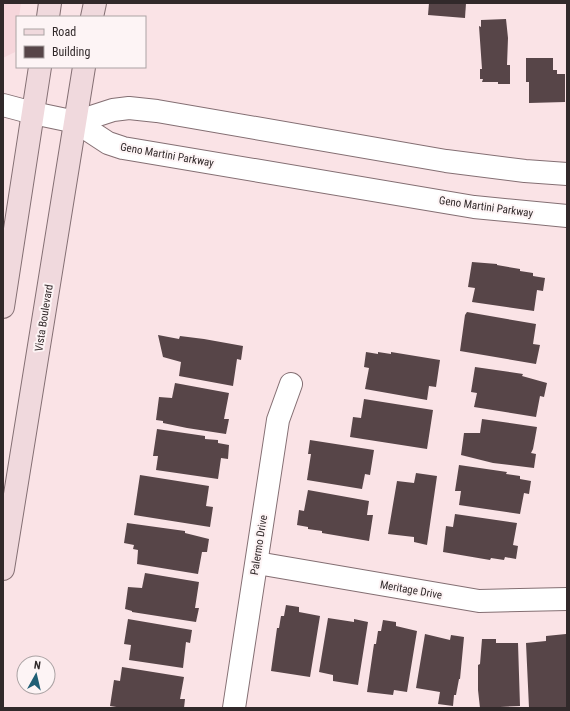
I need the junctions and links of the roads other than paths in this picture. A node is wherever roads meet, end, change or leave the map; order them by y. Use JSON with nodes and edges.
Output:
{"nodes":[{"id":1,"x":50,"y":3,"type":"edge"},
{"id":2,"x":95,"y":3,"type":"edge"},
{"id":3,"x":48,"y":16,"type":"edge"},
{"id":4,"x":92,"y":16,"type":"edge"},
{"id":5,"x":40,"y":68,"type":"edge"},
{"id":6,"x":84,"y":68,"type":"edge"},
{"id":7,"x":3,"y":105,"type":"edge"},
{"id":8,"x":33,"y":113,"type":"junction"},
{"id":9,"x":76,"y":122,"type":"junction"},
{"id":10,"x":567,"y":174,"type":"edge"},
{"id":11,"x":567,"y":216,"type":"edge"},
{"id":12,"x":3,"y":307,"type":"edge"},
{"id":13,"x":291,"y":384,"type":"dead end"},
{"id":14,"x":257,"y":563,"type":"junction"},
{"id":15,"x":3,"y":569,"type":"edge"},
{"id":16,"x":566,"y":593,"type":"edge"},
{"id":17,"x":234,"y":708,"type":"edge"}],
"edges":[{"from":1,"to":3,"type":"main road"},
{"from":2,"to":4,"type":"main road"},
{"from":5,"to":8,"type":"main road"},
{"from":6,"to":9,"type":"main road","name":"Vista Boulevard"},
{"from":7,"to":8,"type":"street"},
{"from":8,"to":9,"type":"street"},
{"from":8,"to":12,"type":"main road"},
{"from":9,"to":10,"type":"street"},
{"from":9,"to":11,"type":"street","name":"Geno Martini Parkway"},
{"from":9,"to":15,"type":"main road","name":"Vista Boulevard"},
{"from":13,"to":14,"type":"street","name":"Palermo Drive"},
{"from":14,"to":16,"type":"street","name":"Meritage Drive"},
{"from":14,"to":17,"type":"street","name":"Palermo Drive"}]}
